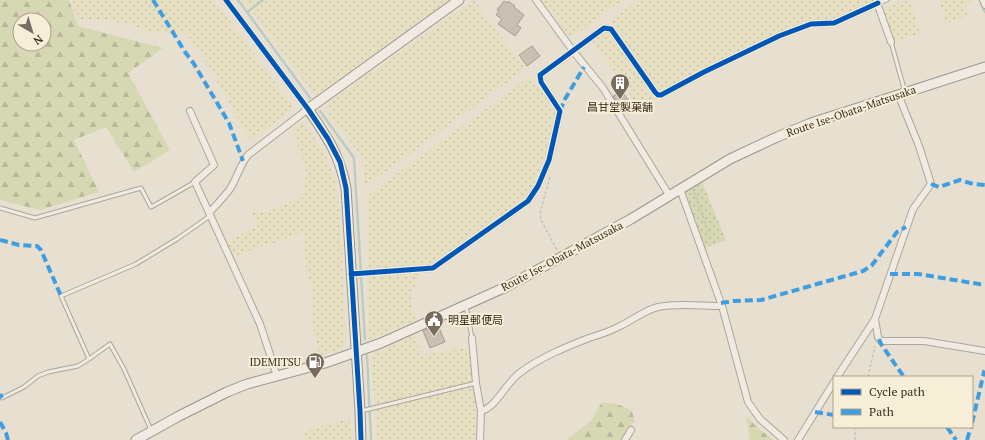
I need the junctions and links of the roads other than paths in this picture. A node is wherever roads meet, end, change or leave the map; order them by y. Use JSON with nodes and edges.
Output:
{"nodes":[{"id":1,"x":226,"y":0,"type":"edge"},
{"id":2,"x":459,"y":0,"type":"edge"},
{"id":3,"x":536,"y":0,"type":"edge"},
{"id":4,"x":886,"y":0,"type":"edge"},
{"id":5,"x":983,"y":0,"type":"edge"},
{"id":6,"x":877,"y":1,"type":"edge"},
{"id":7,"x":985,"y":4,"type":"edge"},
{"id":8,"x":890,"y":42,"type":"joint"},
{"id":9,"x":573,"y":51,"type":"junction"},
{"id":10,"x":985,"y":67,"type":"edge"},
{"id":11,"x":902,"y":93,"type":"junction"},
{"id":12,"x":308,"y":109,"type":"junction"},
{"id":13,"x":190,"y":111,"type":"dead end"},
{"id":14,"x":195,"y":182,"type":"junction"},
{"id":15,"x":680,"y":188,"type":"junction"},
{"id":16,"x":669,"y":195,"type":"junction"},
{"id":17,"x":0,"y":208,"type":"edge"},
{"id":18,"x":210,"y":215,"type":"junction"},
{"id":19,"x":354,"y":274,"type":"junction"},
{"id":20,"x":466,"y":304,"type":"junction"},
{"id":21,"x":722,"y":306,"type":"junction"},
{"id":22,"x":875,"y":319,"type":"junction"},
{"id":23,"x":472,"y":338,"type":"joint"},
{"id":24,"x":985,"y":351,"type":"edge"},
{"id":25,"x":356,"y":352,"type":"junction"},
{"id":26,"x":89,"y":359,"type":"junction"},
{"id":27,"x":277,"y":376,"type":"junction"},
{"id":28,"x":838,"y":376,"type":"edge"},
{"id":29,"x":476,"y":383,"type":"junction"},
{"id":30,"x":833,"y":384,"type":"edge"},
{"id":31,"x":2,"y":398,"type":"dead end"},
{"id":32,"x":363,"y":410,"type":"junction"},
{"id":33,"x":481,"y":411,"type":"junction"},
{"id":34,"x":631,"y":430,"type":"dead end"},
{"id":35,"x":152,"y":431,"type":"junction"},
{"id":36,"x":136,"y":440,"type":"edge"},
{"id":37,"x":361,"y":440,"type":"edge"},
{"id":38,"x":480,"y":440,"type":"edge"},
{"id":39,"x":625,"y":440,"type":"edge"},
{"id":40,"x":784,"y":440,"type":"edge"},
{"id":41,"x":798,"y":440,"type":"edge"}],
"edges":[{"from":1,"to":12,"type":"street"},
{"from":2,"to":12,"type":"main road"},
{"from":3,"to":9,"type":"street"},
{"from":4,"to":6,"type":"lane"},
{"from":5,"to":7,"type":"street"},
{"from":6,"to":8,"type":"street"},
{"from":6,"to":9,"type":"street"},
{"from":8,"to":11,"type":"lane"},
{"from":9,"to":16,"type":"street"},
{"from":9,"to":19,"type":"street"},
{"from":10,"to":11,"type":"main road","name":"Route Ise-Obata-Matsusaka"},
{"from":11,"to":15,"type":"main road","name":"Route Ise-Obata-Matsusaka"},
{"from":11,"to":22,"type":"street"},
{"from":12,"to":18,"type":"street"},
{"from":12,"to":19,"type":"main road"},
{"from":13,"to":14,"type":"street"},
{"from":14,"to":17,"type":"lane"},
{"from":14,"to":18,"type":"street"},
{"from":15,"to":16,"type":"main road","name":"Route Ise-Obata-Matsusaka"},
{"from":15,"to":21,"type":"street"},
{"from":16,"to":20,"type":"main road","name":"Route Ise-Obata-Matsusaka"},
{"from":18,"to":26,"type":"lane"},
{"from":18,"to":27,"type":"street"},
{"from":19,"to":25,"type":"main road"},
{"from":20,"to":23,"type":"lane"},
{"from":20,"to":25,"type":"main road","name":"Route Ise-Obata-Matsusaka"},
{"from":21,"to":33,"type":"street"},
{"from":21,"to":40,"type":"street"},
{"from":22,"to":24,"type":"street"},
{"from":22,"to":28,"type":"street"},
{"from":23,"to":29,"type":"street"},
{"from":25,"to":27,"type":"main road","name":"Route Ise-Obata-Matsusaka"},
{"from":25,"to":32,"type":"main road"},
{"from":26,"to":31,"type":"lane"},
{"from":26,"to":35,"type":"lane"},
{"from":27,"to":35,"type":"main road","name":"Route Ise-Obata-Matsusaka"},
{"from":29,"to":32,"type":"lane"},
{"from":29,"to":33,"type":"street"},
{"from":30,"to":41,"type":"street"},
{"from":32,"to":37,"type":"main road"},
{"from":33,"to":38,"type":"street"},
{"from":34,"to":39,"type":"street"},
{"from":35,"to":36,"type":"main road","name":"Route Ise-Obata-Matsusaka"}]}
